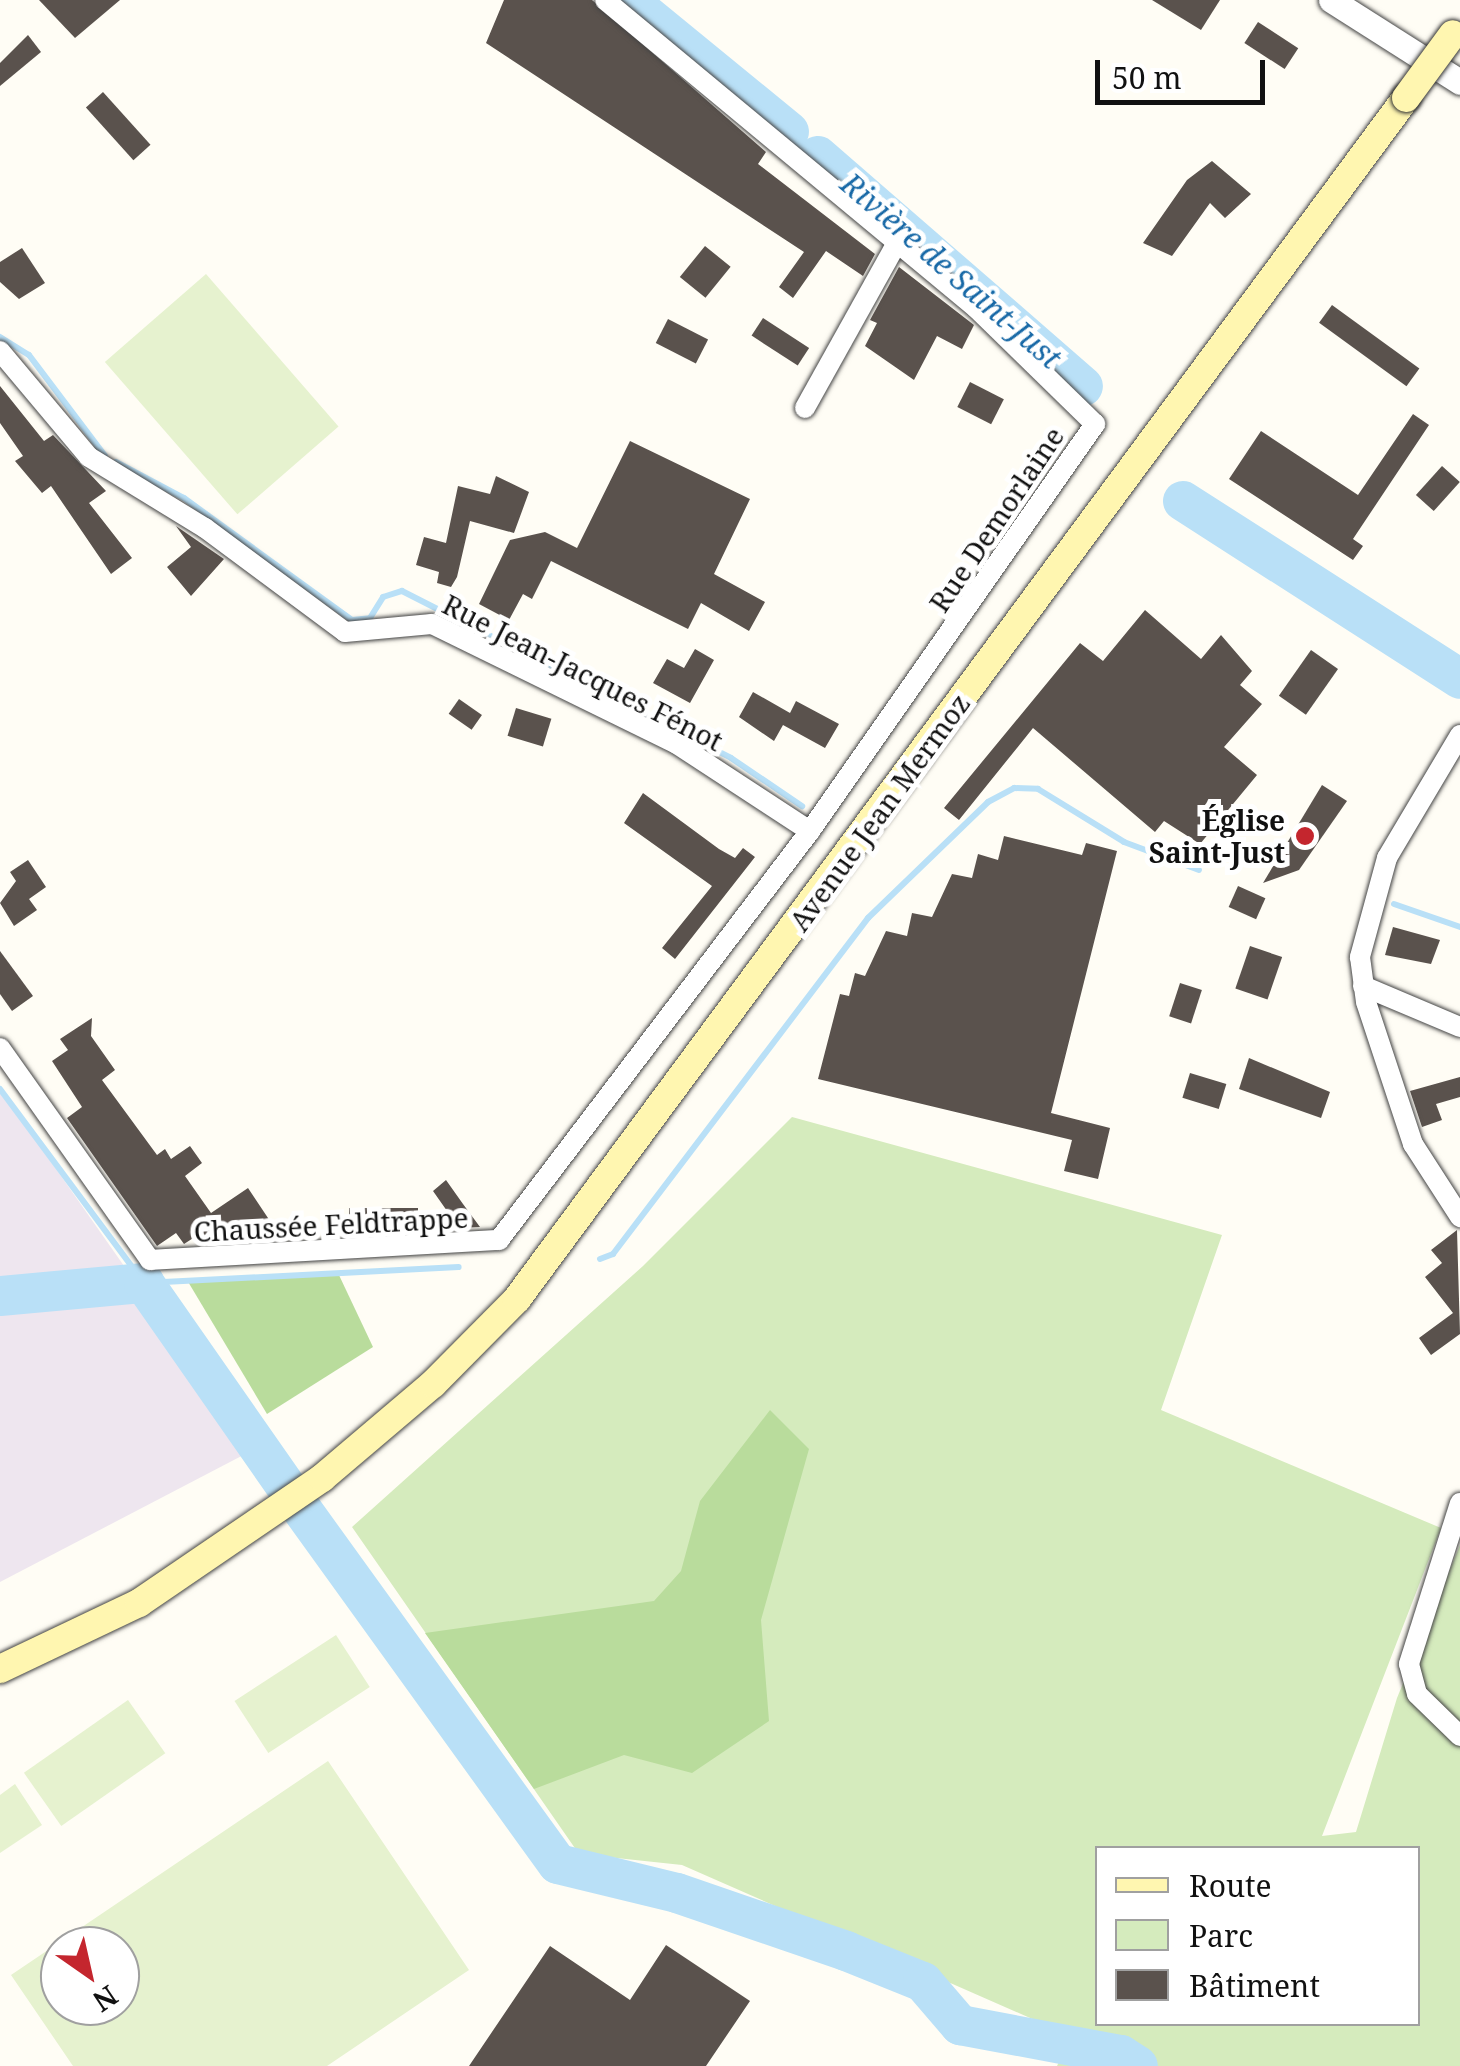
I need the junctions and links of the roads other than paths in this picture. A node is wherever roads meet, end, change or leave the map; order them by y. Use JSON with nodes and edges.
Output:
{"nodes":[{"id":1,"x":606,"y":0,"type":"edge"},
{"id":2,"x":1331,"y":0,"type":"edge"},
{"id":3,"x":1456,"y":29,"type":"edge"},
{"id":4,"x":1460,"y":82,"type":"edge"},
{"id":5,"x":896,"y":243,"type":"junction"},
{"id":6,"x":0,"y":351,"type":"edge"},
{"id":7,"x":805,"y":408,"type":"dead end"},
{"id":8,"x":1460,"y":735,"type":"edge"},
{"id":9,"x":810,"y":831,"type":"junction"},
{"id":10,"x":1363,"y":986,"type":"junction"},
{"id":11,"x":1460,"y":1027,"type":"edge"},
{"id":12,"x":0,"y":1048,"type":"edge"},
{"id":13,"x":1460,"y":1217,"type":"edge"},
{"id":14,"x":1460,"y":1503,"type":"edge"},
{"id":15,"x":234,"y":1538,"type":"junction"},
{"id":16,"x":0,"y":1654,"type":"edge"},
{"id":17,"x":0,"y":1669,"type":"edge"},
{"id":18,"x":1460,"y":1736,"type":"edge"}],
"edges":[{"from":1,"to":5,"type":"street","name":"Rue Demorlaine"},
{"from":2,"to":4,"type":"street"},
{"from":3,"to":15,"type":"main road","name":"Avenue Jean Mermoz","bridge":true},
{"from":5,"to":7,"type":"street"},
{"from":5,"to":9,"type":"street","name":"Rue Demorlaine"},
{"from":6,"to":9,"type":"street","name":"Rue Jean-Jacques Fénot"},
{"from":8,"to":10,"type":"street"},
{"from":9,"to":12,"type":"street","name":"Chaussée Feldtrappe"},
{"from":10,"to":11,"type":"street"},
{"from":10,"to":13,"type":"street"},
{"from":14,"to":18,"type":"street"},
{"from":15,"to":16,"type":"main road","name":"Avenue Jean Mermoz"},
{"from":15,"to":17,"type":"main road","name":"Avenue Jean Mermoz"}]}
